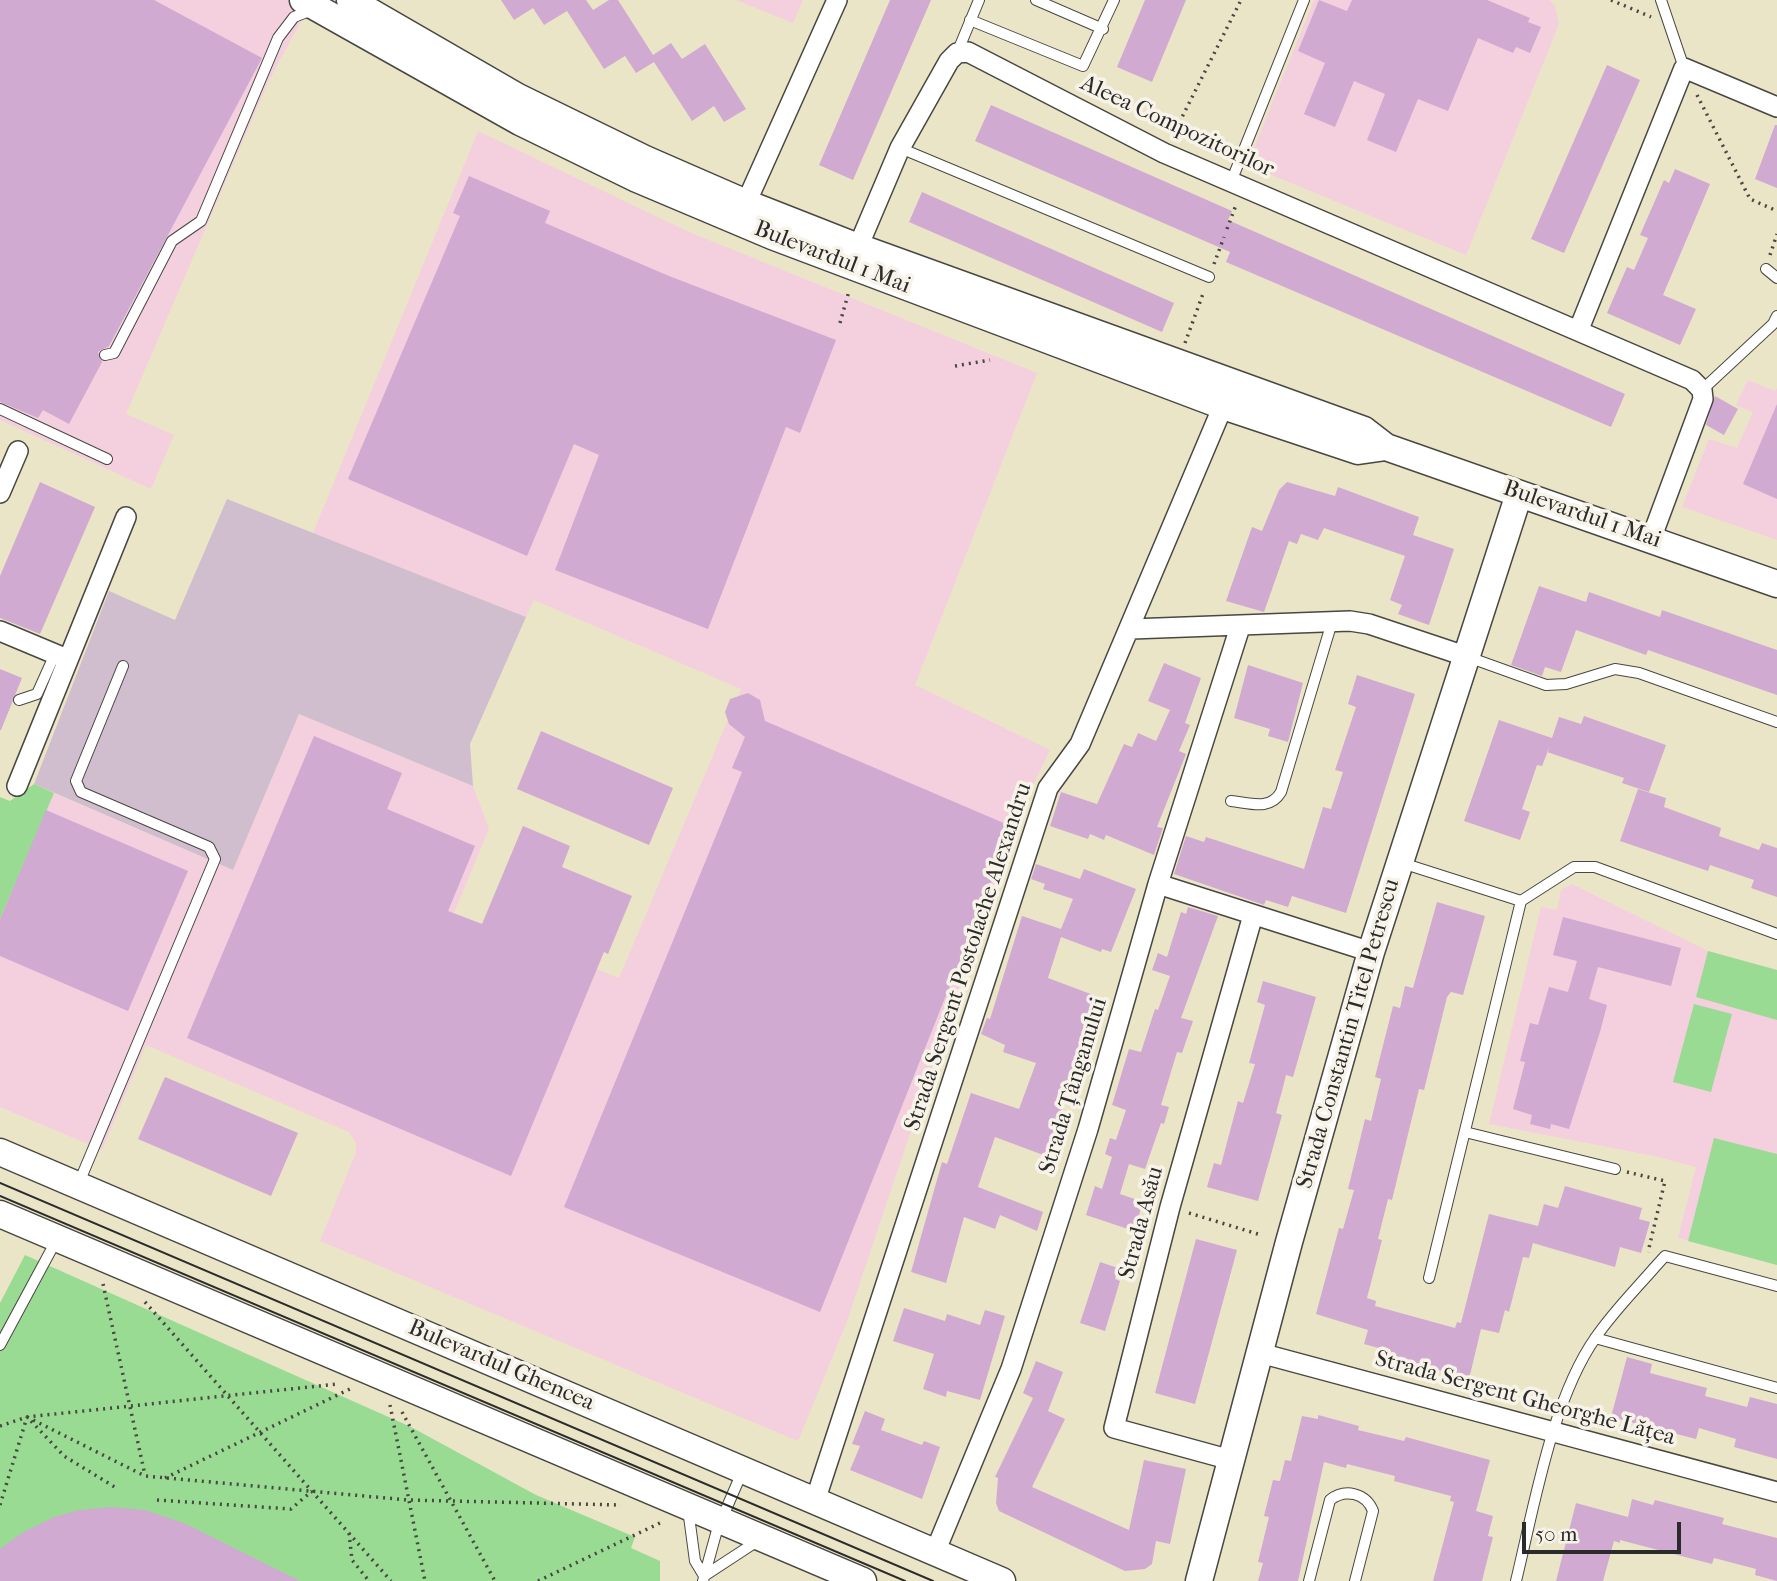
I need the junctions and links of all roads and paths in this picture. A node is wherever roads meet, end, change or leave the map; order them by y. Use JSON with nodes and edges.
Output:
{"nodes":[{"id":1,"x":351,"y":0,"type":"edge"},
{"id":2,"x":837,"y":0,"type":"edge"},
{"id":3,"x":979,"y":0,"type":"edge"},
{"id":4,"x":1036,"y":0,"type":"edge"},
{"id":5,"x":1114,"y":0,"type":"edge"},
{"id":6,"x":1241,"y":0,"type":"edge"},
{"id":7,"x":1304,"y":0,"type":"edge"},
{"id":8,"x":1611,"y":0,"type":"edge"},
{"id":9,"x":1661,"y":0,"type":"edge"},
{"id":10,"x":310,"y":4,"type":"edge"},
{"id":11,"x":970,"y":20,"type":"junction"},
{"id":12,"x":1668,"y":25,"type":"junction"},
{"id":13,"x":1102,"y":29,"type":"junction"},
{"id":14,"x":957,"y":53,"type":"junction"},
{"id":15,"x":1684,"y":68,"type":"junction"},
{"id":16,"x":1777,"y":107,"type":"edge"},
{"id":17,"x":901,"y":148,"type":"junction"},
{"id":18,"x":1164,"y":153,"type":"junction"},
{"id":19,"x":1237,"y":184,"type":"junction"},
{"id":20,"x":746,"y":203,"type":"junction"},
{"id":21,"x":1777,"y":211,"type":"edge"},
{"id":22,"x":1227,"y":229,"type":"dead end"},
{"id":23,"x":1777,"y":234,"type":"edge"},
{"id":24,"x":858,"y":247,"type":"junction"},
{"id":25,"x":1766,"y":269,"type":"joint"},
{"id":26,"x":1209,"y":277,"type":"dead end"},
{"id":27,"x":1777,"y":278,"type":"edge"},
{"id":28,"x":850,"y":288,"type":"dead end"},
{"id":29,"x":987,"y":295,"type":"junction"},
{"id":30,"x":1777,"y":316,"type":"edge"},
{"id":31,"x":1052,"y":318,"type":"junction"},
{"id":32,"x":840,"y":323,"type":"dead end"},
{"id":33,"x":1013,"y":328,"type":"junction"},
{"id":34,"x":1580,"y":329,"type":"junction"},
{"id":35,"x":105,"y":355,"type":"dead end"},
{"id":36,"x":990,"y":360,"type":"dead end"},
{"id":37,"x":956,"y":366,"type":"dead end"},
{"id":38,"x":1702,"y":390,"type":"junction"},
{"id":39,"x":1223,"y":407,"type":"junction"},
{"id":40,"x":0,"y":409,"type":"edge"},
{"id":41,"x":1386,"y":447,"type":"junction"},
{"id":42,"x":18,"y":450,"type":"dead end"},
{"id":43,"x":107,"y":459,"type":"dead end"},
{"id":44,"x":0,"y":493,"type":"edge"},
{"id":45,"x":1520,"y":494,"type":"junction"},
{"id":46,"x":126,"y":517,"type":"dead end"},
{"id":47,"x":1651,"y":539,"type":"junction"},
{"id":48,"x":1777,"y":584,"type":"edge"},
{"id":49,"x":1332,"y":622,"type":"junction"},
{"id":50,"x":1240,"y":627,"type":"junction"},
{"id":51,"x":1131,"y":629,"type":"junction"},
{"id":52,"x":0,"y":631,"type":"edge"},
{"id":53,"x":61,"y":656,"type":"junction"},
{"id":54,"x":1465,"y":656,"type":"junction"},
{"id":55,"x":123,"y":666,"type":"dead end"},
{"id":56,"x":19,"y":700,"type":"dead end"},
{"id":57,"x":1777,"y":722,"type":"edge"},
{"id":58,"x":17,"y":786,"type":"dead end"},
{"id":59,"x":1231,"y":800,"type":"dead end"},
{"id":60,"x":1399,"y":862,"type":"junction"},
{"id":61,"x":1158,"y":884,"type":"junction"},
{"id":62,"x":1521,"y":901,"type":"junction"},
{"id":63,"x":1253,"y":915,"type":"junction"},
{"id":64,"x":1777,"y":934,"type":"edge"},
{"id":65,"x":1371,"y":952,"type":"junction"},
{"id":66,"x":1465,"y":1132,"type":"junction"},
{"id":67,"x":0,"y":1152,"type":"edge"},
{"id":68,"x":1615,"y":1169,"type":"joint"},
{"id":69,"x":78,"y":1185,"type":"junction"},
{"id":70,"x":1170,"y":1207,"type":"junction"},
{"id":71,"x":0,"y":1214,"type":"edge"},
{"id":72,"x":1261,"y":1235,"type":"dead end"},
{"id":73,"x":57,"y":1238,"type":"junction"},
{"id":74,"x":96,"y":1255,"type":"junction"},
{"id":75,"x":1655,"y":1267,"type":"junction"},
{"id":76,"x":1429,"y":1278,"type":"dead end"},
{"id":77,"x":1777,"y":1286,"type":"edge"},
{"id":78,"x":140,"y":1297,"type":"dead end"},
{"id":79,"x":1595,"y":1338,"type":"junction"},
{"id":80,"x":0,"y":1345,"type":"edge"},
{"id":81,"x":1260,"y":1353,"type":"junction"},
{"id":82,"x":376,"y":1379,"type":"junction"},
{"id":83,"x":1777,"y":1388,"type":"edge"},
{"id":84,"x":229,"y":1396,"type":"junction"},
{"id":85,"x":130,"y":1407,"type":"junction"},
{"id":86,"x":27,"y":1417,"type":"junction"},
{"id":87,"x":0,"y":1426,"type":"edge"},
{"id":88,"x":260,"y":1432,"type":"junction"},
{"id":89,"x":1553,"y":1432,"type":"junction"},
{"id":90,"x":1231,"y":1460,"type":"junction"},
{"id":91,"x":743,"y":1470,"type":"junction"},
{"id":92,"x":145,"y":1476,"type":"junction"},
{"id":93,"x":164,"y":1478,"type":"junction"},
{"id":94,"x":118,"y":1489,"type":"dead end"},
{"id":95,"x":312,"y":1491,"type":"junction"},
{"id":96,"x":1777,"y":1492,"type":"edge"},
{"id":97,"x":157,"y":1500,"type":"dead end"},
{"id":98,"x":408,"y":1500,"type":"junction"},
{"id":99,"x":451,"y":1501,"type":"junction"},
{"id":100,"x":816,"y":1501,"type":"junction"},
{"id":101,"x":0,"y":1505,"type":"edge"},
{"id":102,"x":623,"y":1506,"type":"dead end"},
{"id":103,"x":687,"y":1506,"type":"junction"},
{"id":104,"x":721,"y":1520,"type":"junction"},
{"id":105,"x":348,"y":1533,"type":"junction"},
{"id":106,"x":764,"y":1539,"type":"junction"},
{"id":107,"x":935,"y":1552,"type":"junction"},
{"id":108,"x":703,"y":1579,"type":"edge"},
{"id":109,"x":369,"y":1581,"type":"edge"},
{"id":110,"x":391,"y":1581,"type":"edge"},
{"id":111,"x":425,"y":1581,"type":"edge"},
{"id":112,"x":495,"y":1581,"type":"edge"},
{"id":113,"x":538,"y":1581,"type":"edge"},
{"id":114,"x":863,"y":1581,"type":"edge"},
{"id":115,"x":1002,"y":1581,"type":"edge"},
{"id":116,"x":1199,"y":1581,"type":"edge"},
{"id":117,"x":1309,"y":1581,"type":"edge"},
{"id":118,"x":1355,"y":1581,"type":"edge"},
{"id":119,"x":1516,"y":1581,"type":"edge"}],
"edges":[{"from":1,"to":20,"type":"main road","name":"Bulevardul 1 Mai"},
{"from":2,"to":20,"type":"street"},
{"from":3,"to":11,"type":"lane"},
{"from":4,"to":13,"type":"lane"},
{"from":5,"to":13,"type":"lane"},
{"from":6,"to":18,"type":"path"},
{"from":7,"to":19,"type":"lane"},
{"from":8,"to":12,"type":"path"},
{"from":9,"to":12,"type":"lane"},
{"from":10,"to":33,"type":"main road","name":"Bulevardul 1 Mai"},
{"from":10,"to":35,"type":"lane"},
{"from":11,"to":13,"type":"lane"},
{"from":11,"to":14,"type":"lane"},
{"from":12,"to":15,"type":"lane"},
{"from":14,"to":17,"type":"street"},
{"from":14,"to":18,"type":"street","name":"Aleea Compozitorilor"},
{"from":15,"to":16,"type":"street"},
{"from":15,"to":21,"type":"path"},
{"from":15,"to":34,"type":"street"},
{"from":17,"to":24,"type":"street"},
{"from":17,"to":26,"type":"lane"},
{"from":18,"to":19,"type":"street","name":"Aleea Compozitorilor"},
{"from":19,"to":22,"type":"path"},
{"from":19,"to":34,"type":"street","name":"Aleea Compozitorilor"},
{"from":20,"to":24,"type":"main road","name":"Bulevardul 1 Mai"},
{"from":23,"to":25,"type":"path"},
{"from":24,"to":29,"type":"main road","name":"Bulevardul 1 Mai"},
{"from":25,"to":27,"type":"lane"},
{"from":28,"to":32,"type":"path"},
{"from":29,"to":31,"type":"main road","name":"Bulevardul 1 Mai"},
{"from":29,"to":33,"type":"lane"},
{"from":30,"to":38,"type":"lane"},
{"from":31,"to":33,"type":"lane"},
{"from":31,"to":41,"type":"main road","name":"Bulevardul 1 Mai"},
{"from":33,"to":39,"type":"main road","name":"Bulevardul 1 Mai"},
{"from":34,"to":38,"type":"street","name":"Aleea Compozitorilor"},
{"from":36,"to":37,"type":"path"},
{"from":38,"to":47,"type":"street"},
{"from":39,"to":41,"type":"main road","name":"Bulevardul 1 Mai"},
{"from":39,"to":51,"type":"street","name":"Strada Sergent Postolache Alexandru"},
{"from":40,"to":43,"type":"lane"},
{"from":41,"to":45,"type":"main road","name":"Bulevardul 1 Mai"},
{"from":42,"to":44,"type":"street"},
{"from":45,"to":47,"type":"main road","name":"Bulevardul 1 Mai"},
{"from":45,"to":54,"type":"main road","name":"Strada Constantin Titel Petrescu"},
{"from":46,"to":53,"type":"street"},
{"from":47,"to":48,"type":"main road","name":"Bulevardul 1 Mai"},
{"from":49,"to":50,"type":"street"},
{"from":49,"to":54,"type":"street"},
{"from":49,"to":59,"type":"lane"},
{"from":50,"to":51,"type":"street"},
{"from":50,"to":61,"type":"street","name":"Strada Țânganului"},
{"from":51,"to":100,"type":"street","name":"Strada Sergent Postolache Alexandru"},
{"from":52,"to":53,"type":"street"},
{"from":53,"to":56,"type":"lane"},
{"from":53,"to":58,"type":"street"},
{"from":54,"to":57,"type":"lane"},
{"from":54,"to":60,"type":"main road","name":"Strada Constantin Titel Petrescu"},
{"from":55,"to":69,"type":"lane"},
{"from":60,"to":62,"type":"lane"},
{"from":60,"to":65,"type":"main road","name":"Strada Constantin Titel Petrescu"},
{"from":61,"to":63,"type":"street"},
{"from":61,"to":107,"type":"street","name":"Strada Țânganului"},
{"from":62,"to":64,"type":"lane"},
{"from":62,"to":66,"type":"lane"},
{"from":63,"to":65,"type":"street"},
{"from":63,"to":70,"type":"street","name":"Strada Asău"},
{"from":65,"to":81,"type":"main road","name":"Strada Constantin Titel Petrescu"},
{"from":66,"to":68,"type":"lane"},
{"from":66,"to":76,"type":"lane"},
{"from":67,"to":69,"type":"main road","name":"Bulevardul Ghencea"},
{"from":68,"to":75,"type":"path"},
{"from":69,"to":91,"type":"main road","name":"Bulevardul Ghencea"},
{"from":70,"to":72,"type":"path"},
{"from":70,"to":90,"type":"street","name":"Strada Asău"},
{"from":71,"to":73,"type":"main road"},
{"from":73,"to":74,"type":"main road"},
{"from":73,"to":80,"type":"lane"},
{"from":74,"to":82,"type":"main road"},
{"from":74,"to":85,"type":"path"},
{"from":75,"to":77,"type":"lane"},
{"from":75,"to":79,"type":"lane"},
{"from":78,"to":84,"type":"path"},
{"from":79,"to":83,"type":"lane"},
{"from":79,"to":89,"type":"lane"},
{"from":81,"to":89,"type":"street","name":"Strada Sergent Gheorghe Lățea"},
{"from":81,"to":90,"type":"main road","name":"Strada Constantin Titel Petrescu"},
{"from":82,"to":84,"type":"path"},
{"from":82,"to":88,"type":"path"},
{"from":82,"to":98,"type":"path"},
{"from":82,"to":99,"type":"path"},
{"from":82,"to":103,"type":"main road"},
{"from":84,"to":85,"type":"path"},
{"from":84,"to":88,"type":"path"},
{"from":85,"to":86,"type":"path"},
{"from":85,"to":92,"type":"path"},
{"from":86,"to":87,"type":"path"},
{"from":86,"to":92,"type":"path"},
{"from":86,"to":94,"type":"path"},
{"from":86,"to":101,"type":"path"},
{"from":88,"to":93,"type":"path"},
{"from":88,"to":95,"type":"path"},
{"from":89,"to":96,"type":"street","name":"Strada Sergent Gheorghe Lățea"},
{"from":89,"to":119,"type":"lane"},
{"from":90,"to":116,"type":"main road","name":"Strada Constantin Titel Petrescu"},
{"from":91,"to":100,"type":"main road","name":"Bulevardul Ghencea"},
{"from":91,"to":104,"type":"lane"},
{"from":92,"to":93,"type":"path"},
{"from":93,"to":95,"type":"path"},
{"from":95,"to":97,"type":"path"},
{"from":95,"to":98,"type":"path"},
{"from":95,"to":105,"type":"path"},
{"from":98,"to":99,"type":"path"},
{"from":98,"to":111,"type":"path"},
{"from":99,"to":102,"type":"path"},
{"from":99,"to":112,"type":"path"},
{"from":100,"to":107,"type":"main road","name":"Bulevardul Ghencea"},
{"from":103,"to":104,"type":"main road"},
{"from":103,"to":108,"type":"lane"},
{"from":103,"to":113,"type":"path"},
{"from":104,"to":106,"type":"main road"},
{"from":104,"to":108,"type":"lane"},
{"from":105,"to":109,"type":"path"},
{"from":105,"to":110,"type":"path"},
{"from":106,"to":108,"type":"lane"},
{"from":106,"to":114,"type":"main road"},
{"from":107,"to":115,"type":"main road","name":"Bulevardul Ghencea"},
{"from":117,"to":118,"type":"lane"}]}
